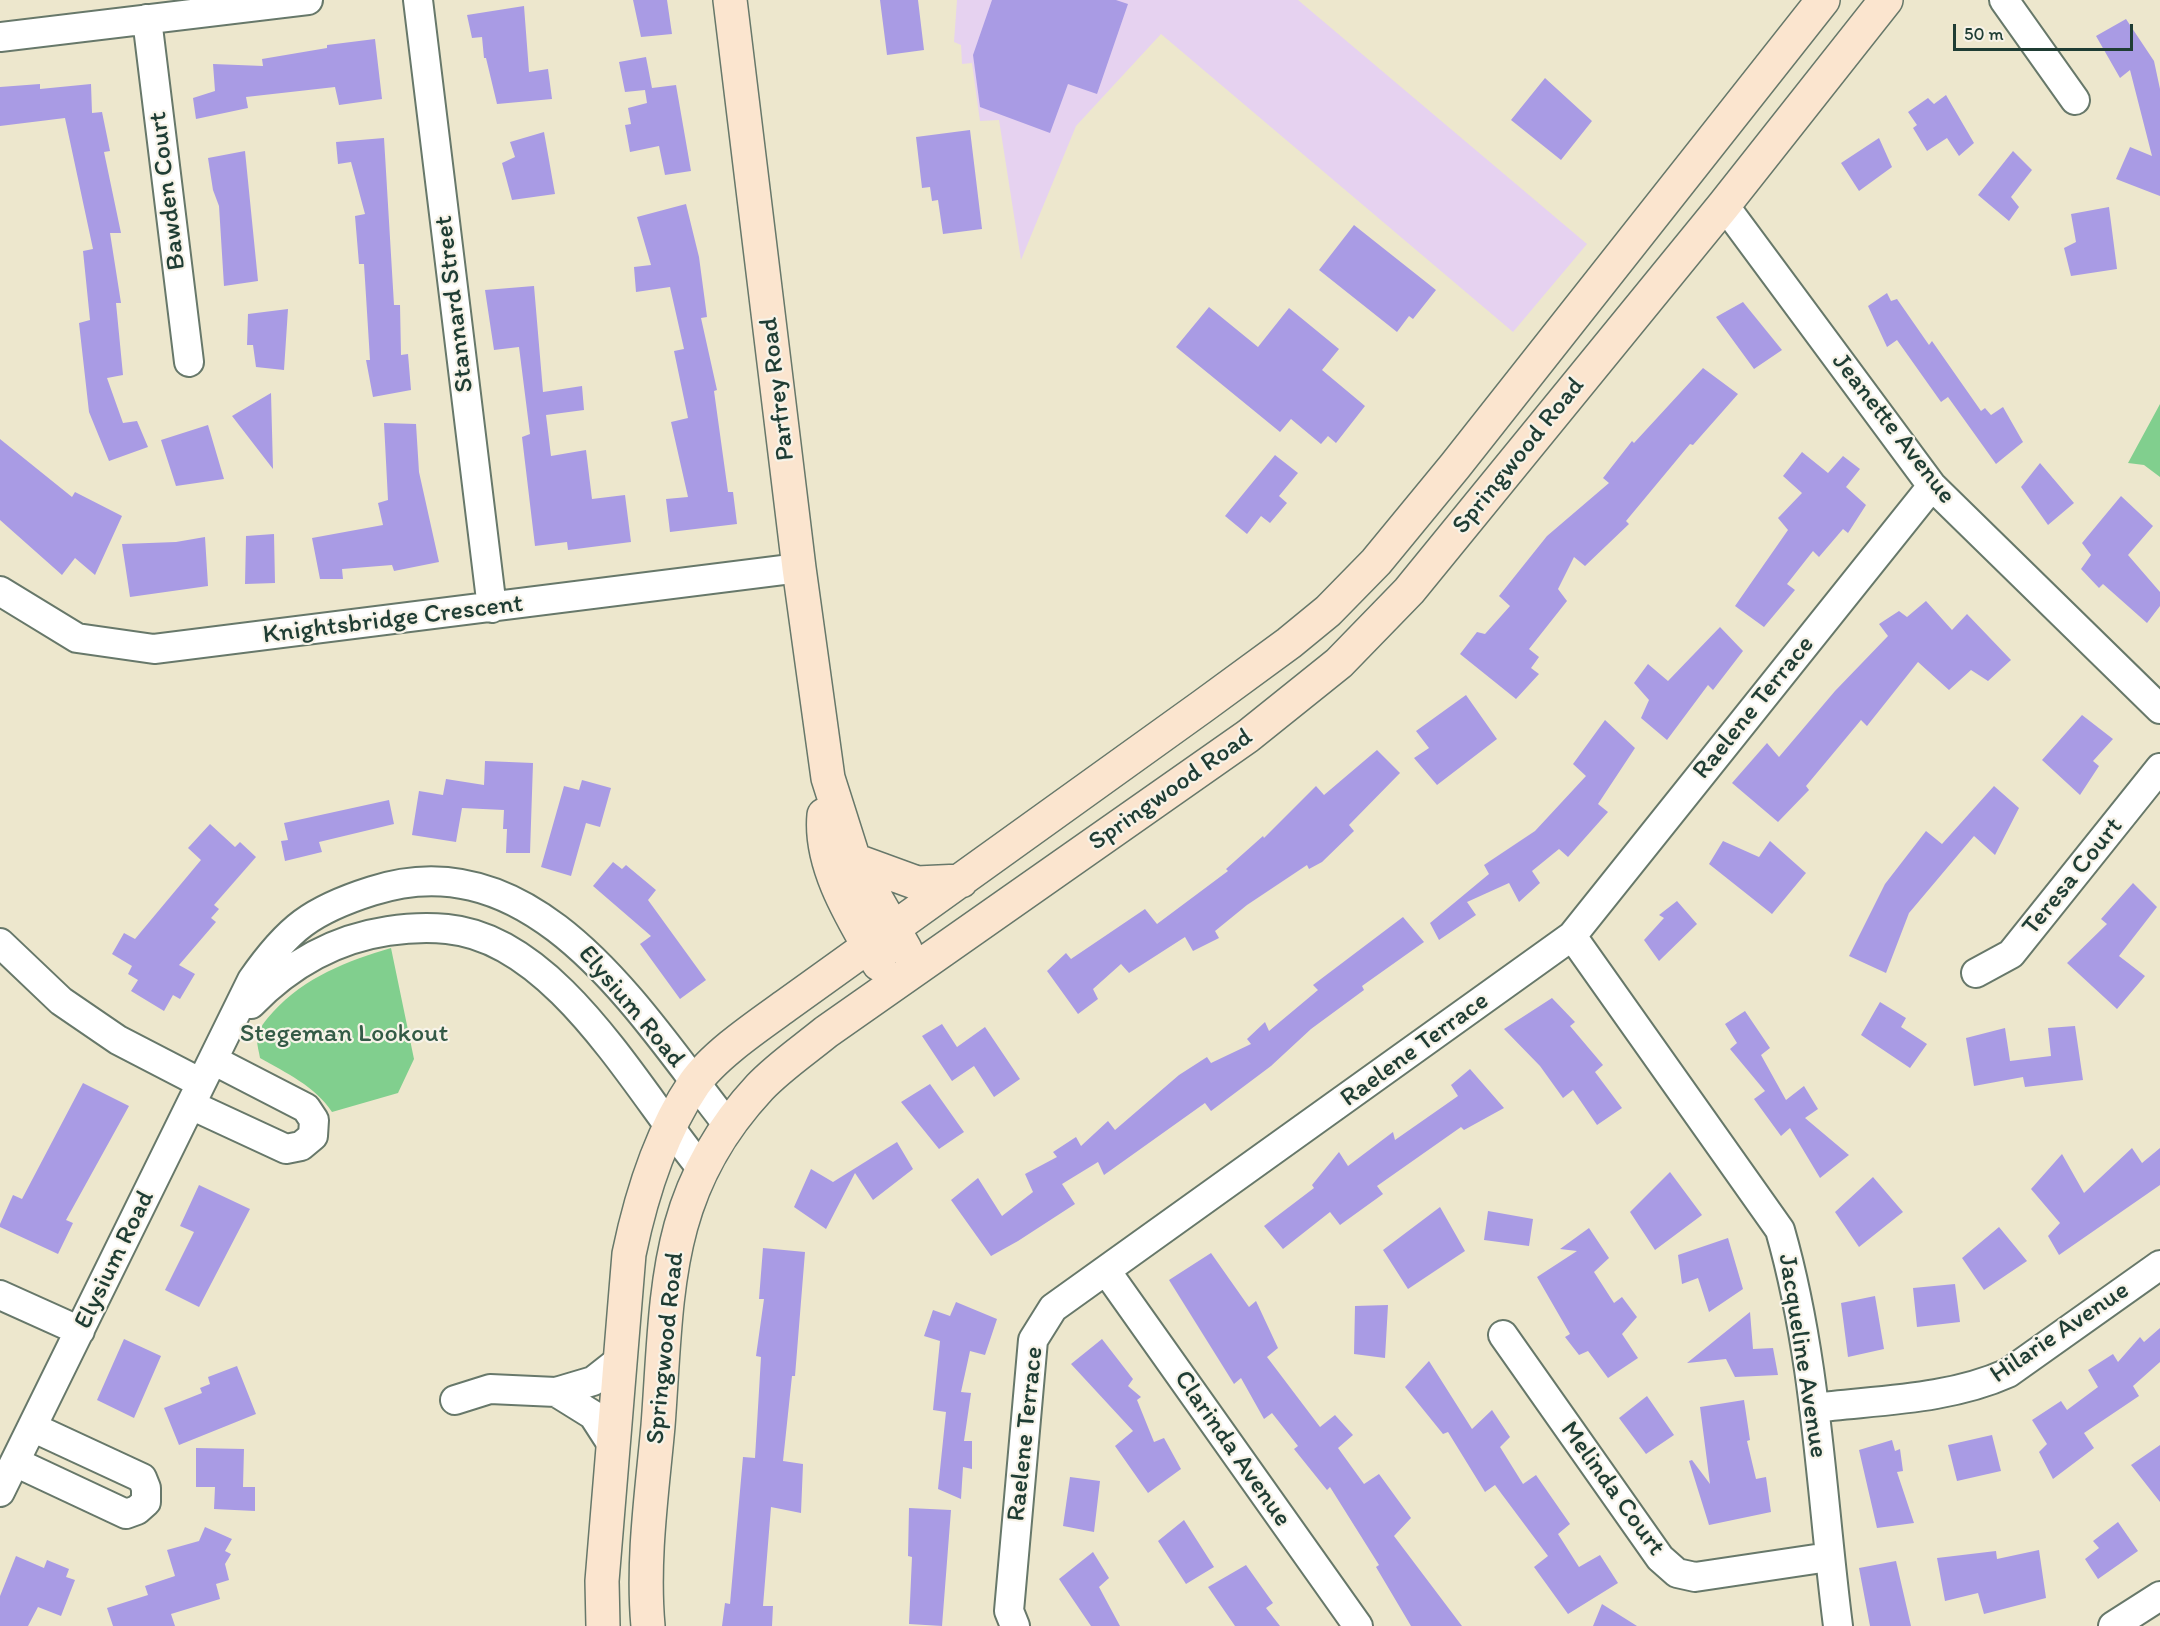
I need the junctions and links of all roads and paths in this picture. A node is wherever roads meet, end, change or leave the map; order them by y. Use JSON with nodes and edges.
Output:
{"nodes":[{"id":1,"x":308,"y":0,"type":"edge"},
{"id":2,"x":418,"y":0,"type":"edge"},
{"id":3,"x":730,"y":0,"type":"edge"},
{"id":4,"x":1823,"y":0,"type":"edge"},
{"id":5,"x":1886,"y":0,"type":"edge"},
{"id":6,"x":2004,"y":0,"type":"edge"},
{"id":7,"x":147,"y":19,"type":"junction"},
{"id":8,"x":0,"y":37,"type":"edge"},
{"id":9,"x":2075,"y":100,"type":"dead end"},
{"id":10,"x":1724,"y":206,"type":"junction"},
{"id":11,"x":189,"y":363,"type":"dead end"},
{"id":12,"x":1932,"y":486,"type":"junction"},
{"id":13,"x":799,"y":568,"type":"junction"},
{"id":14,"x":0,"y":591,"type":"edge"},
{"id":15,"x":492,"y":608,"type":"junction"},
{"id":16,"x":2160,"y":709,"type":"edge"},
{"id":17,"x":2160,"y":768,"type":"edge"},
{"id":18,"x":828,"y":778,"type":"junction"},
{"id":19,"x":854,"y":860,"type":"junction"},
{"id":20,"x":961,"y":881,"type":"junction"},
{"id":21,"x":1572,"y":936,"type":"junction"},
{"id":22,"x":880,"y":938,"type":"junction"},
{"id":23,"x":0,"y":943,"type":"edge"},
{"id":24,"x":1976,"y":973,"type":"dead end"},
{"id":25,"x":904,"y":977,"type":"junction"},
{"id":26,"x":228,"y":1028,"type":"junction"},
{"id":27,"x":202,"y":1083,"type":"junction"},
{"id":28,"x":695,"y":1083,"type":"junction"},
{"id":29,"x":728,"y":1125,"type":"junction"},
{"id":30,"x":669,"y":1130,"type":"junction"},
{"id":31,"x":702,"y":1169,"type":"junction"},
{"id":32,"x":2160,"y":1265,"type":"edge"},
{"id":33,"x":1107,"y":1272,"type":"junction"},
{"id":34,"x":0,"y":1295,"type":"edge"},
{"id":35,"x":80,"y":1331,"type":"junction"},
{"id":36,"x":1503,"y":1335,"type":"dead end"},
{"id":37,"x":621,"y":1359,"type":"junction"},
{"id":38,"x":556,"y":1392,"type":"junction"},
{"id":39,"x":456,"y":1400,"type":"dead end"},
{"id":40,"x":1814,"y":1408,"type":"junction"},
{"id":41,"x":32,"y":1427,"type":"junction"},
{"id":42,"x":613,"y":1446,"type":"junction"},
{"id":43,"x":15,"y":1462,"type":"junction"},
{"id":44,"x":0,"y":1492,"type":"edge"},
{"id":45,"x":1829,"y":1557,"type":"junction"},
{"id":46,"x":2160,"y":1596,"type":"edge"},
{"id":47,"x":603,"y":1626,"type":"edge"},
{"id":48,"x":648,"y":1626,"type":"edge"},
{"id":49,"x":1015,"y":1626,"type":"edge"},
{"id":50,"x":1358,"y":1626,"type":"edge"},
{"id":51,"x":1838,"y":1626,"type":"edge"},
{"id":52,"x":2113,"y":1626,"type":"edge"}],
"edges":[{"from":1,"to":7,"type":"street"},
{"from":2,"to":15,"type":"street","name":"Stannard Street"},
{"from":3,"to":13,"type":"main road","name":"Parfrey Road"},
{"from":4,"to":20,"type":"main road","name":"Springwood Road"},
{"from":5,"to":10,"type":"main road","name":"Springwood Road"},
{"from":6,"to":9,"type":"street"},
{"from":7,"to":8,"type":"street"},
{"from":7,"to":11,"type":"street","name":"Bawden Court"},
{"from":10,"to":12,"type":"street","name":"Jeanette Avenue"},
{"from":10,"to":25,"type":"main road","name":"Springwood Road"},
{"from":12,"to":16,"type":"street","name":"Jeanette Avenue"},
{"from":12,"to":21,"type":"street","name":"Raelene Terrace"},
{"from":13,"to":15,"type":"street","name":"Knightsbridge Crescent"},
{"from":13,"to":18,"type":"main road","name":"Parfrey Road"},
{"from":14,"to":15,"type":"street","name":"Knightsbridge Crescent"},
{"from":17,"to":24,"type":"street","name":"Teresa Court"},
{"from":18,"to":19,"type":"main road","name":"Parfrey Road"},
{"from":18,"to":22,"type":"main road","name":"Parfrey Road"},
{"from":19,"to":20,"type":"main road"},
{"from":19,"to":22,"type":"main road","name":"Parfrey Road"},
{"from":20,"to":22,"type":"main road","name":"Springwood Road"},
{"from":21,"to":33,"type":"street","name":"Raelene Terrace"},
{"from":21,"to":40,"type":"street","name":"Jacqueline Avenue"},
{"from":22,"to":25,"type":"main road","name":"Parfrey Road"},
{"from":22,"to":28,"type":"main road","name":"Springwood Road"},
{"from":23,"to":27,"type":"street"},
{"from":25,"to":29,"type":"main road","name":"Springwood Road"},
{"from":26,"to":27,"type":"street","name":"Elysium Road"},
{"from":26,"to":28,"type":"street","name":"Elysium Road"},
{"from":26,"to":30,"type":"street","name":"Elysium Road"},
{"from":27,"to":35,"type":"street","name":"Elysium Road"},
{"from":28,"to":29,"type":"street","name":"Elysium Road"},
{"from":28,"to":30,"type":"main road","name":"Springwood Road"},
{"from":29,"to":31,"type":"main road","name":"Springwood Road"},
{"from":30,"to":31,"type":"street","name":"Elysium Road"},
{"from":30,"to":37,"type":"main road","name":"Springwood Road"},
{"from":31,"to":48,"type":"main road","name":"Springwood Road"},
{"from":32,"to":40,"type":"street","name":"Hilarie Avenue"},
{"from":33,"to":49,"type":"street","name":"Raelene Terrace"},
{"from":33,"to":50,"type":"street","name":"Clarinda Avenue"},
{"from":34,"to":35,"type":"street"},
{"from":35,"to":41,"type":"street","name":"Elysium Road"},
{"from":36,"to":45,"type":"street","name":"Melinda Court"},
{"from":37,"to":38,"type":"street"},
{"from":37,"to":42,"type":"main road","name":"Springwood Road"},
{"from":38,"to":39,"type":"street"},
{"from":38,"to":42,"type":"street"},
{"from":40,"to":45,"type":"street","name":"Jacqueline Avenue"},
{"from":41,"to":43,"type":"street","name":"Elysium Road"},
{"from":41,"to":43,"type":"street"},
{"from":42,"to":47,"type":"main road","name":"Springwood Road"},
{"from":43,"to":44,"type":"street","name":"Elysium Road"},
{"from":45,"to":51,"type":"street","name":"Jacqueline Avenue"},
{"from":46,"to":52,"type":"street"}]}
